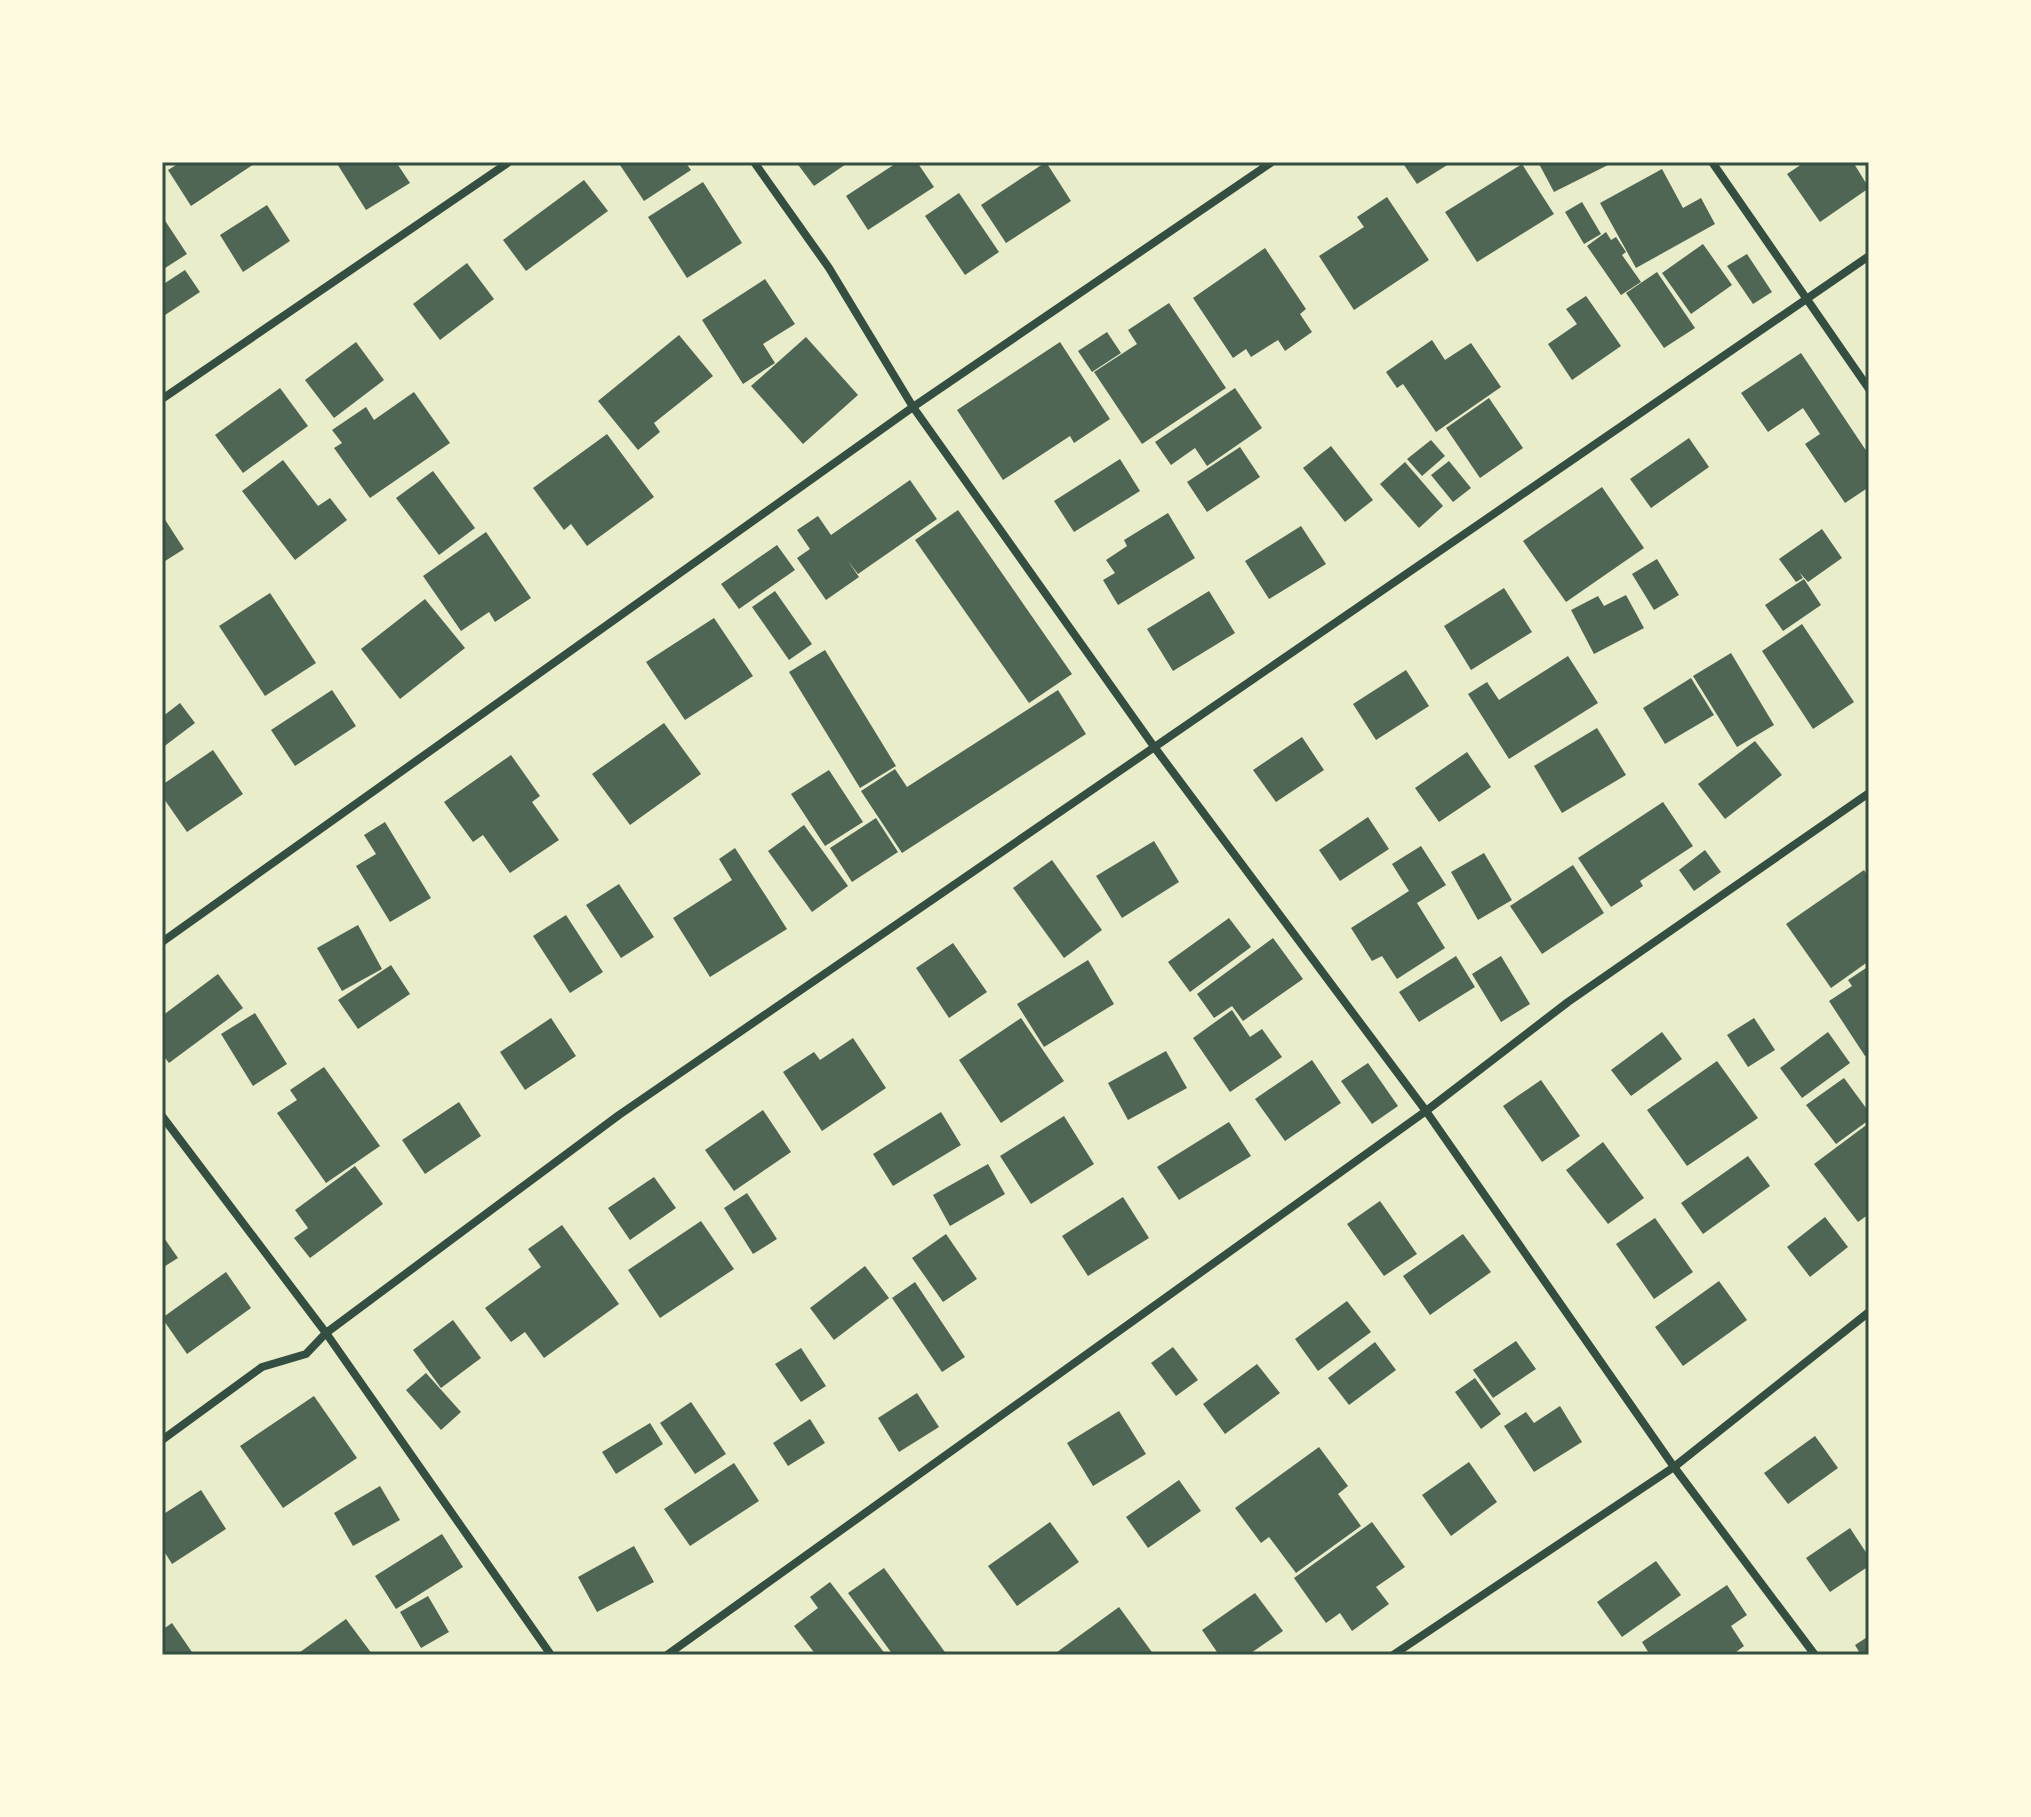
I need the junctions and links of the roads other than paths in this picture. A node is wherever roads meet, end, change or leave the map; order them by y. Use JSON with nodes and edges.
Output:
{"nodes":[{"id":1,"x":509,"y":162,"type":"edge"},
{"id":2,"x":754,"y":162,"type":"edge"},
{"id":3,"x":1272,"y":162,"type":"edge"},
{"id":4,"x":1712,"y":162,"type":"edge"},
{"id":5,"x":1869,"y":256,"type":"edge"},
{"id":6,"x":1808,"y":300,"type":"junction"},
{"id":7,"x":1869,"y":389,"type":"edge"},
{"id":8,"x":162,"y":399,"type":"edge"},
{"id":9,"x":913,"y":407,"type":"junction"},
{"id":10,"x":1155,"y":748,"type":"junction"},
{"id":11,"x":1869,"y":793,"type":"edge"},
{"id":12,"x":162,"y":942,"type":"edge"},
{"id":13,"x":1426,"y":1111,"type":"junction"},
{"id":14,"x":162,"y":1116,"type":"edge"},
{"id":15,"x":1869,"y":1312,"type":"edge"},
{"id":16,"x":326,"y":1333,"type":"junction"},
{"id":17,"x":162,"y":1440,"type":"edge"},
{"id":18,"x":1674,"y":1467,"type":"junction"},
{"id":19,"x":551,"y":1655,"type":"edge"},
{"id":20,"x":667,"y":1655,"type":"edge"},
{"id":21,"x":1393,"y":1655,"type":"edge"},
{"id":22,"x":1815,"y":1655,"type":"edge"}],
"edges":[{"from":1,"to":8,"type":"street"},
{"from":2,"to":9,"type":"street"},
{"from":3,"to":9,"type":"street"},
{"from":4,"to":6,"type":"street"},
{"from":5,"to":6,"type":"street"},
{"from":6,"to":7,"type":"street"},
{"from":6,"to":10,"type":"street"},
{"from":9,"to":10,"type":"street"},
{"from":9,"to":12,"type":"street"},
{"from":10,"to":13,"type":"street"},
{"from":10,"to":16,"type":"street"},
{"from":11,"to":13,"type":"street"},
{"from":13,"to":18,"type":"street"},
{"from":13,"to":20,"type":"street"},
{"from":14,"to":16,"type":"street"},
{"from":15,"to":18,"type":"street"},
{"from":16,"to":17,"type":"street"},
{"from":16,"to":19,"type":"street"},
{"from":18,"to":21,"type":"street"},
{"from":18,"to":22,"type":"street"}]}
